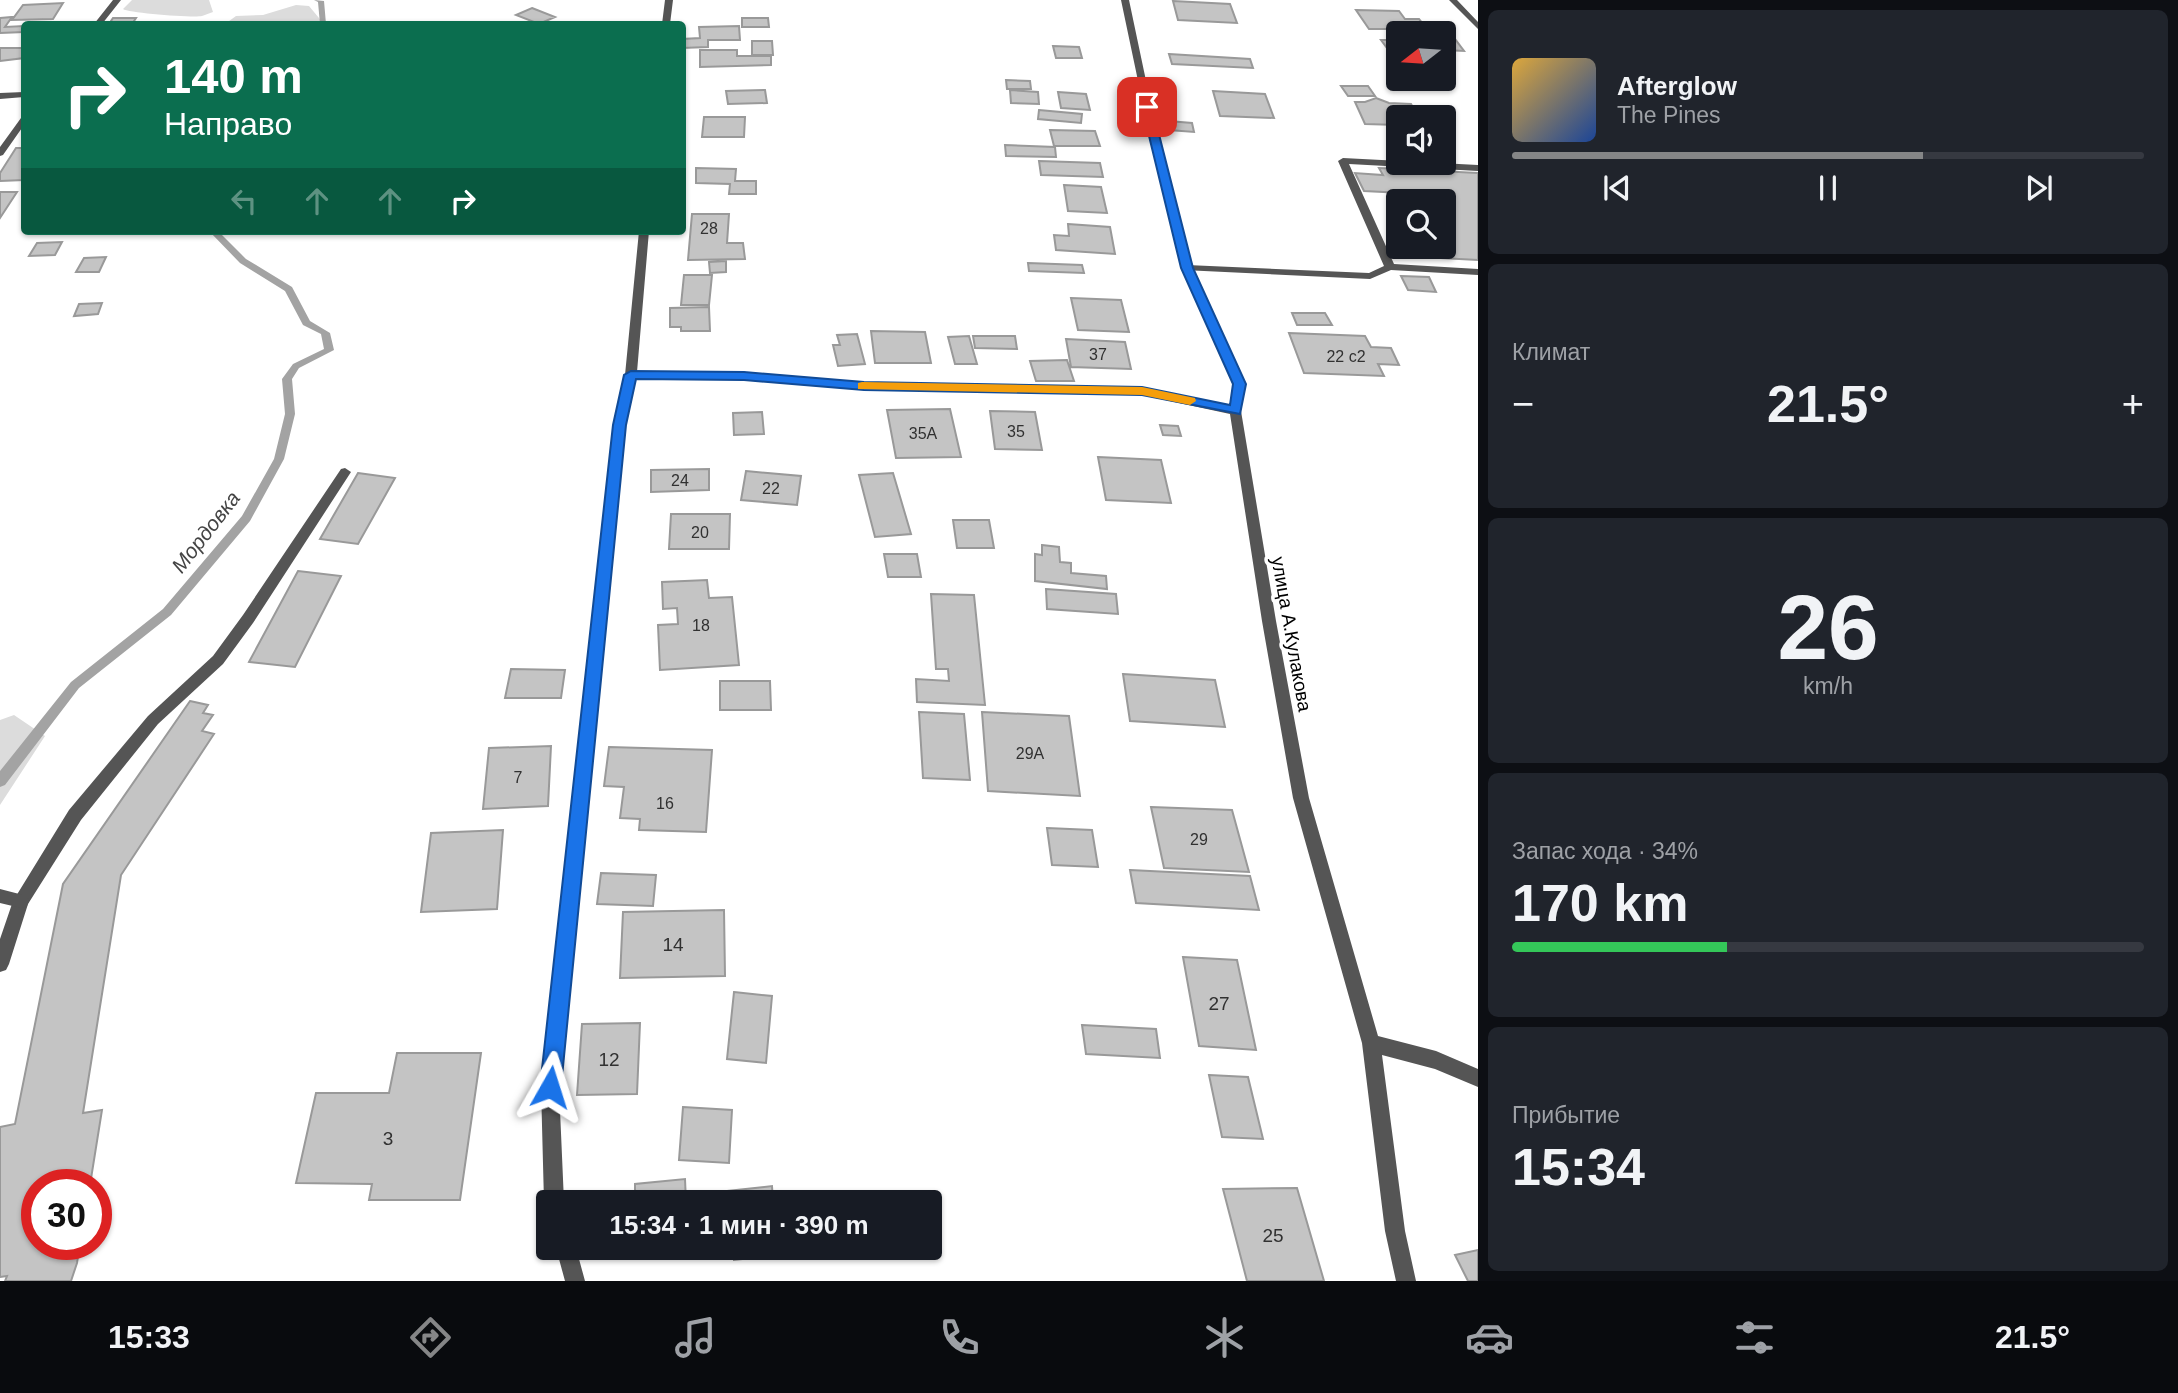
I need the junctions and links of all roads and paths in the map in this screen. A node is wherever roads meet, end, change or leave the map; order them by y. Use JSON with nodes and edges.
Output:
{"nodes":[{"id":1,"x":117,"y":0,"type":"edge"},
{"id":2,"x":669,"y":0,"type":"edge"},
{"id":3,"x":1125,"y":0,"type":"edge"},
{"id":4,"x":1453,"y":0,"type":"edge"},
{"id":5,"x":100,"y":21,"type":"edge"},
{"id":6,"x":666,"y":21,"type":"edge"},
{"id":7,"x":1478,"y":27,"type":"edge"},
{"id":8,"x":21,"y":95,"type":"edge"},
{"id":9,"x":0,"y":96,"type":"edge"},
{"id":10,"x":21,"y":124,"type":"edge"},
{"id":11,"x":0,"y":153,"type":"edge"},
{"id":12,"x":1478,"y":168,"type":"edge"},
{"id":13,"x":645,"y":235,"type":"edge"},
{"id":14,"x":1390,"y":267,"type":"junction"},
{"id":15,"x":1187,"y":268,"type":"junction"},
{"id":16,"x":1478,"y":272,"type":"edge"},
{"id":17,"x":631,"y":375,"type":"junction"},
{"id":18,"x":1236,"y":411,"type":"junction"},
{"id":19,"x":345,"y":472,"type":"dead end"},
{"id":20,"x":0,"y":896,"type":"edge"},
{"id":21,"x":21,"y":901,"type":"junction"},
{"id":22,"x":0,"y":964,"type":"edge"},
{"id":23,"x":1371,"y":1043,"type":"junction"},
{"id":24,"x":1478,"y":1078,"type":"edge"},
{"id":25,"x":554,"y":1190,"type":"edge"},
{"id":26,"x":569,"y":1260,"type":"edge"},
{"id":27,"x":575,"y":1281,"type":"edge"},
{"id":28,"x":1406,"y":1281,"type":"edge"}],
"edges":[{"from":1,"to":5,"type":"street"},
{"from":2,"to":6,"type":"street"},
{"from":3,"to":15,"type":"street","name":"улица А.Кулакова"},
{"from":4,"to":7,"type":"street"},
{"from":8,"to":9,"type":"street"},
{"from":10,"to":11,"type":"street"},
{"from":12,"to":14,"type":"street"},
{"from":13,"to":17,"type":"street"},
{"from":14,"to":15,"type":"street"},
{"from":14,"to":16,"type":"street"},
{"from":15,"to":18,"type":"street","name":"улица А.Кулакова"},
{"from":17,"to":18,"type":"street"},
{"from":17,"to":25,"type":"street"},
{"from":18,"to":23,"type":"street","name":"улица А.Кулакова"},
{"from":19,"to":21,"type":"street"},
{"from":20,"to":21,"type":"street"},
{"from":21,"to":22,"type":"street"},
{"from":23,"to":24,"type":"street"},
{"from":23,"to":28,"type":"street","name":"улица А.Кулакова"},
{"from":26,"to":27,"type":"street"}]}
